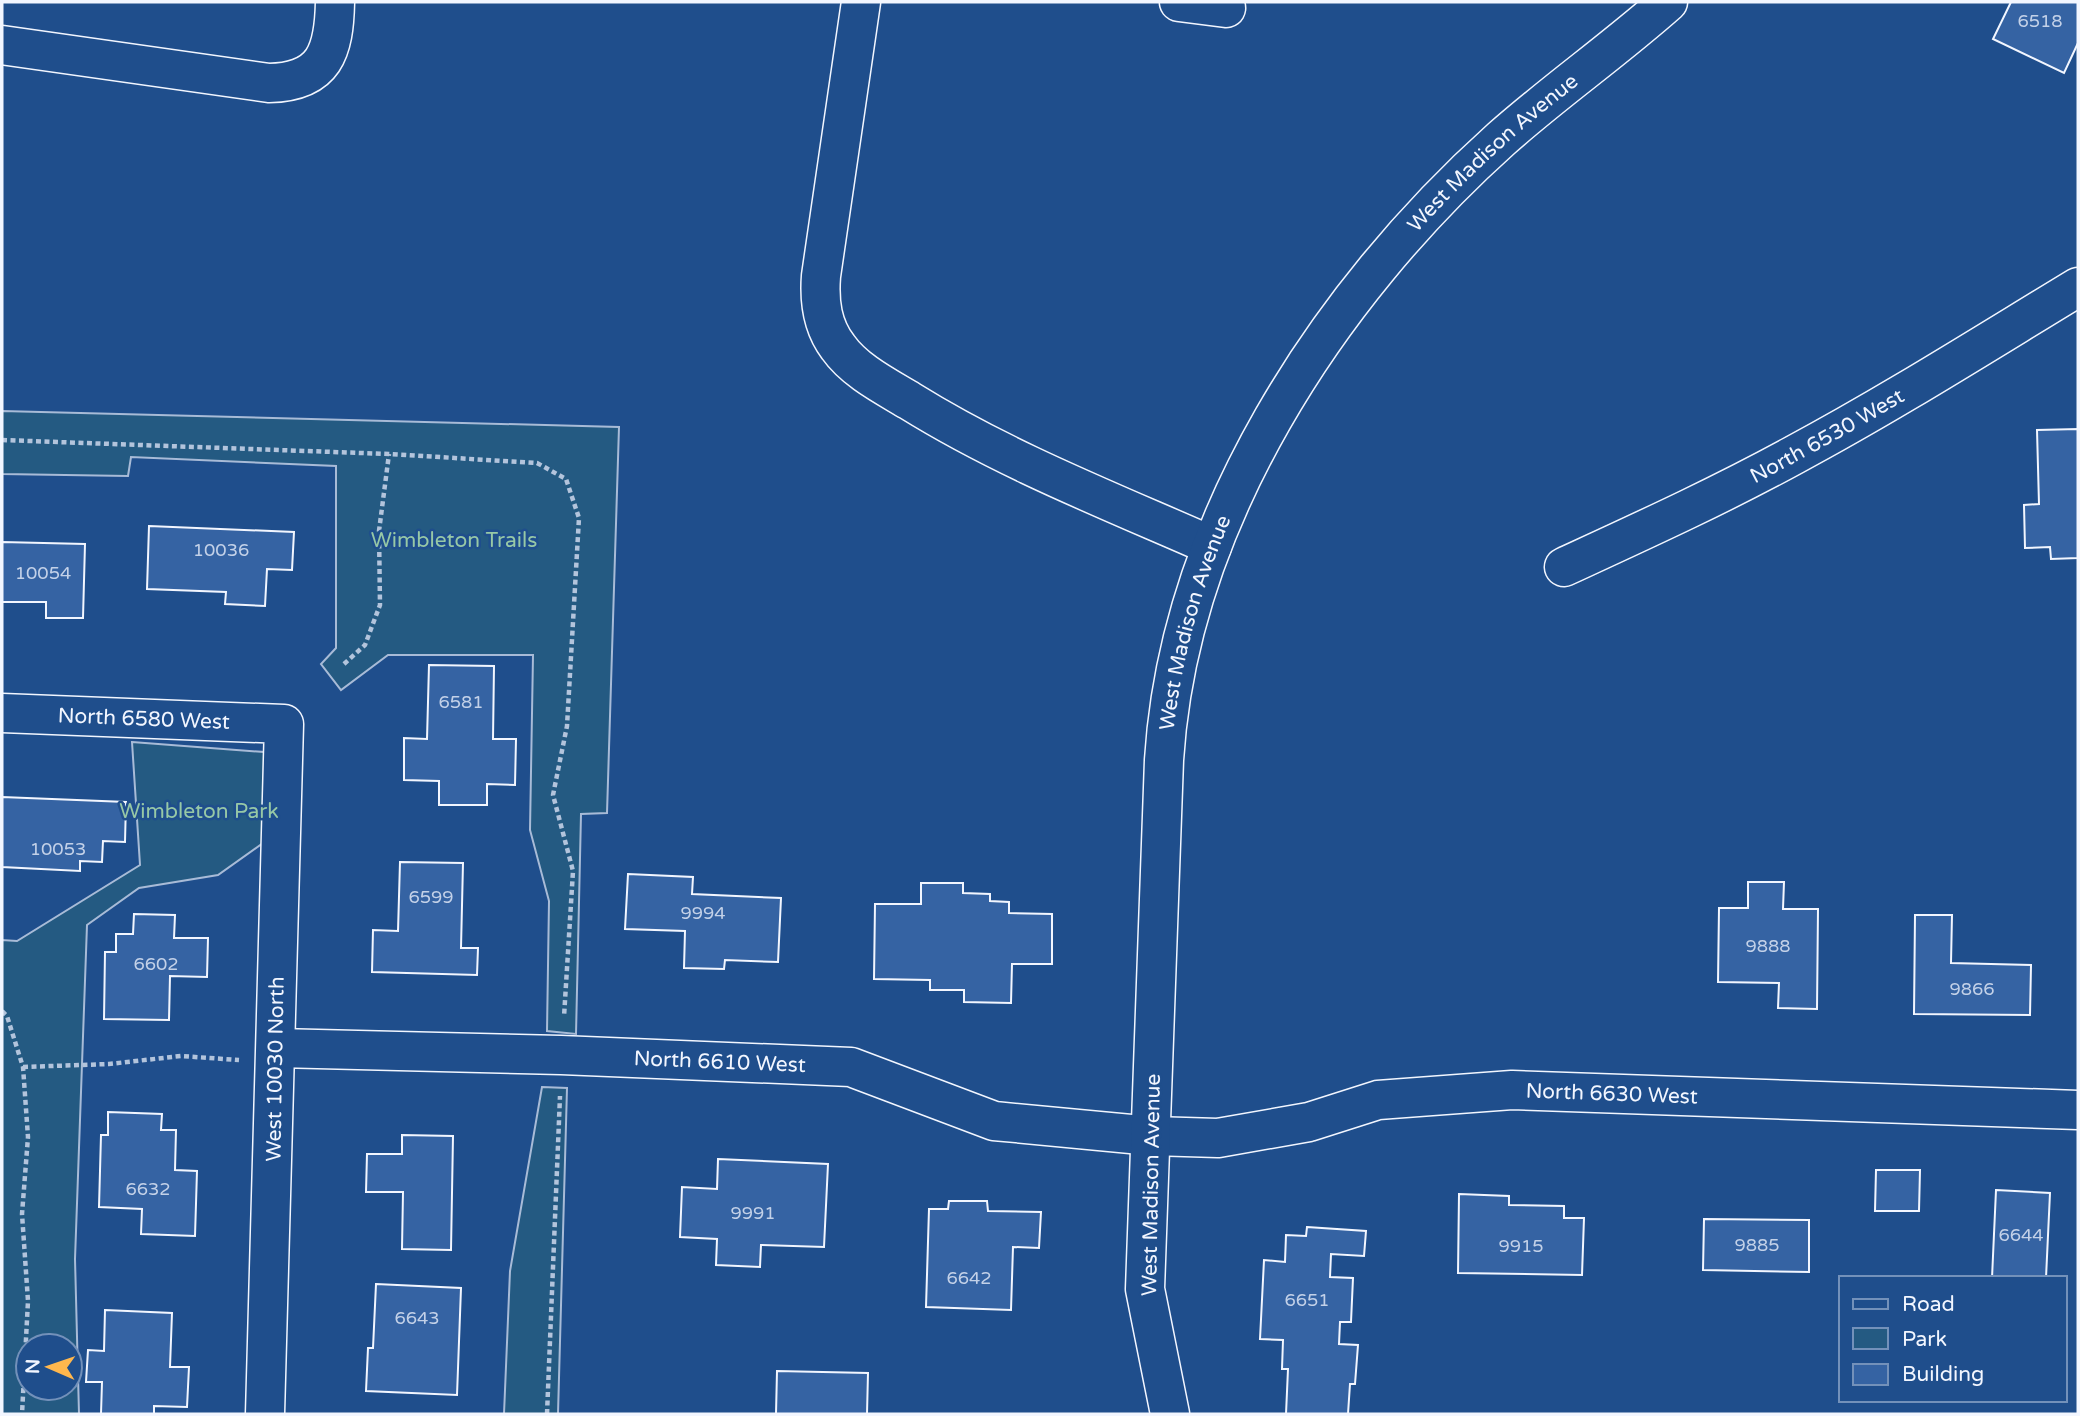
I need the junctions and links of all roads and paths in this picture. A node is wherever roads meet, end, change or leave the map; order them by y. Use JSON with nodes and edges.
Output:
{"nodes":[{"id":1,"x":335,"y":2,"type":"edge"},
{"id":2,"x":861,"y":2,"type":"edge"},
{"id":3,"x":1179,"y":2,"type":"edge"},
{"id":4,"x":1668,"y":2,"type":"edge"},
{"id":5,"x":1226,"y":8,"type":"dead end"},
{"id":6,"x":2,"y":46,"type":"edge"},
{"id":7,"x":2078,"y":287,"type":"edge"},
{"id":8,"x":2,"y":440,"type":"edge"},
{"id":9,"x":389,"y":454,"type":"junction"},
{"id":10,"x":1212,"y":546,"type":"junction"},
{"id":11,"x":1564,"y":566,"type":"dead end"},
{"id":12,"x":344,"y":664,"type":"dead end"},
{"id":13,"x":2,"y":713,"type":"edge"},
{"id":14,"x":284,"y":724,"type":"joint"},
{"id":15,"x":2,"y":1011,"type":"edge"},
{"id":16,"x":564,"y":1017,"type":"dead end"},
{"id":17,"x":262,"y":1054,"type":"junction"},
{"id":18,"x":23,"y":1068,"type":"junction"},
{"id":19,"x":560,"y":1096,"type":"dead end"},
{"id":20,"x":2078,"y":1110,"type":"edge"},
{"id":21,"x":1152,"y":1136,"type":"junction"},
{"id":22,"x":22,"y":1414,"type":"edge"},
{"id":23,"x":265,"y":1414,"type":"edge"},
{"id":24,"x":547,"y":1414,"type":"edge"},
{"id":25,"x":1170,"y":1414,"type":"edge"}],
"edges":[{"from":1,"to":6,"type":"street"},
{"from":2,"to":10,"type":"street"},
{"from":3,"to":5,"type":"street"},
{"from":4,"to":10,"type":"street","name":"West Madison Avenue"},
{"from":7,"to":11,"type":"street","name":"North 6530 West"},
{"from":8,"to":9,"type":"path"},
{"from":9,"to":12,"type":"path"},
{"from":9,"to":16,"type":"path"},
{"from":10,"to":21,"type":"street","name":"West Madison Avenue"},
{"from":13,"to":14,"type":"street","name":"North 6580 West"},
{"from":14,"to":17,"type":"street","name":"West 10030 North"},
{"from":15,"to":18,"type":"path"},
{"from":17,"to":18,"type":"path"},
{"from":17,"to":21,"type":"street","name":"North 6610 West"},
{"from":17,"to":23,"type":"street","name":"West 10030 North"},
{"from":18,"to":22,"type":"path"},
{"from":19,"to":24,"type":"path"},
{"from":20,"to":21,"type":"street","name":"North 6630 West"},
{"from":21,"to":25,"type":"street","name":"West Madison Avenue"}]}
